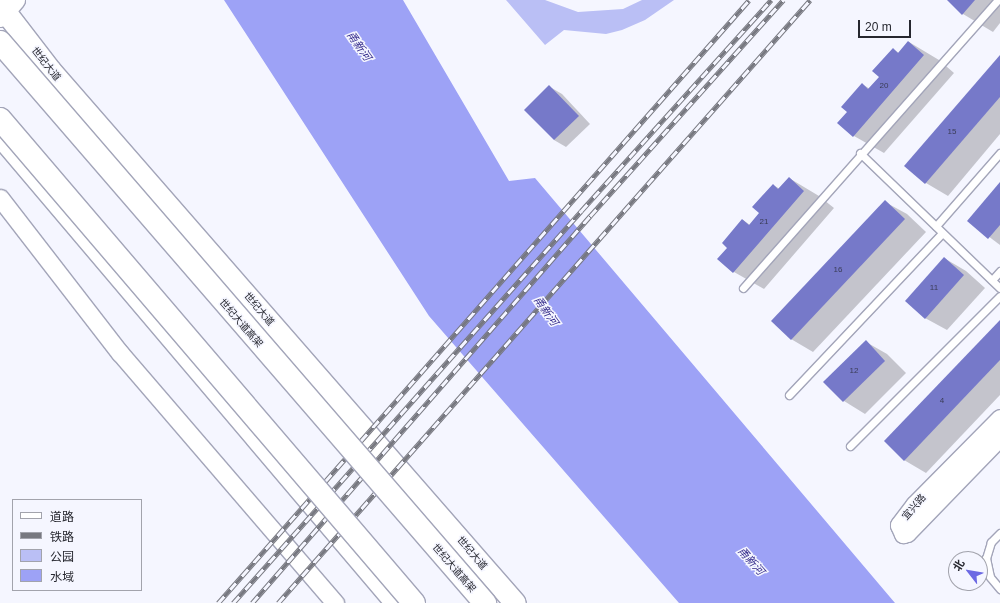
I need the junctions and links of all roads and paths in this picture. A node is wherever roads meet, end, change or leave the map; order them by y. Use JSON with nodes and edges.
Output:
{"nodes":[{"id":1,"x":998,"y":0,"type":"edge"},
{"id":2,"x":5,"y":8,"type":"edge"},
{"id":3,"x":0,"y":42,"type":"edge"},
{"id":4,"x":0,"y":119,"type":"edge"},
{"id":5,"x":0,"y":136,"type":"edge"},
{"id":6,"x":860,"y":154,"type":"junction"},
{"id":7,"x":1000,"y":154,"type":"edge"},
{"id":8,"x":0,"y":198,"type":"edge"},
{"id":9,"x":936,"y":226,"type":"junction"},
{"id":10,"x":942,"y":233,"type":"junction"},
{"id":11,"x":1000,"y":271,"type":"edge"},
{"id":12,"x":992,"y":280,"type":"junction"},
{"id":13,"x":743,"y":288,"type":"dead end"},
{"id":14,"x":1000,"y":288,"type":"edge"},
{"id":15,"x":1000,"y":296,"type":"edge"},
{"id":16,"x":790,"y":395,"type":"dead end"},
{"id":17,"x":1000,"y":418,"type":"edge"},
{"id":18,"x":1000,"y":437,"type":"edge"},
{"id":19,"x":850,"y":446,"type":"dead end"},
{"id":20,"x":1000,"y":533,"type":"edge"},
{"id":21,"x":1000,"y":589,"type":"edge"},
{"id":22,"x":335,"y":603,"type":"edge"},
{"id":23,"x":396,"y":603,"type":"edge"},
{"id":24,"x":414,"y":603,"type":"edge"},
{"id":25,"x":485,"y":603,"type":"edge"},
{"id":26,"x":516,"y":603,"type":"edge"}],
"edges":[{"from":1,"to":6,"type":"lane"},
{"from":2,"to":26,"type":"main road","name":"世纪大道"},
{"from":3,"to":25,"type":"highway","name":"世纪大道高架","bridge":true},
{"from":4,"to":24,"type":"highway","bridge":true},
{"from":5,"to":23,"type":"main road"},
{"from":6,"to":9,"type":"lane"},
{"from":6,"to":13,"type":"lane"},
{"from":7,"to":9,"type":"lane"},
{"from":8,"to":22,"type":"street"},
{"from":9,"to":10,"type":"lane"},
{"from":10,"to":12,"type":"lane"},
{"from":10,"to":16,"type":"lane"},
{"from":11,"to":12,"type":"lane"},
{"from":12,"to":14,"type":"lane"},
{"from":15,"to":19,"type":"lane"},
{"from":17,"to":18,"type":"street","name":"宜兴路"},
{"from":20,"to":21,"type":"lane"}]}
